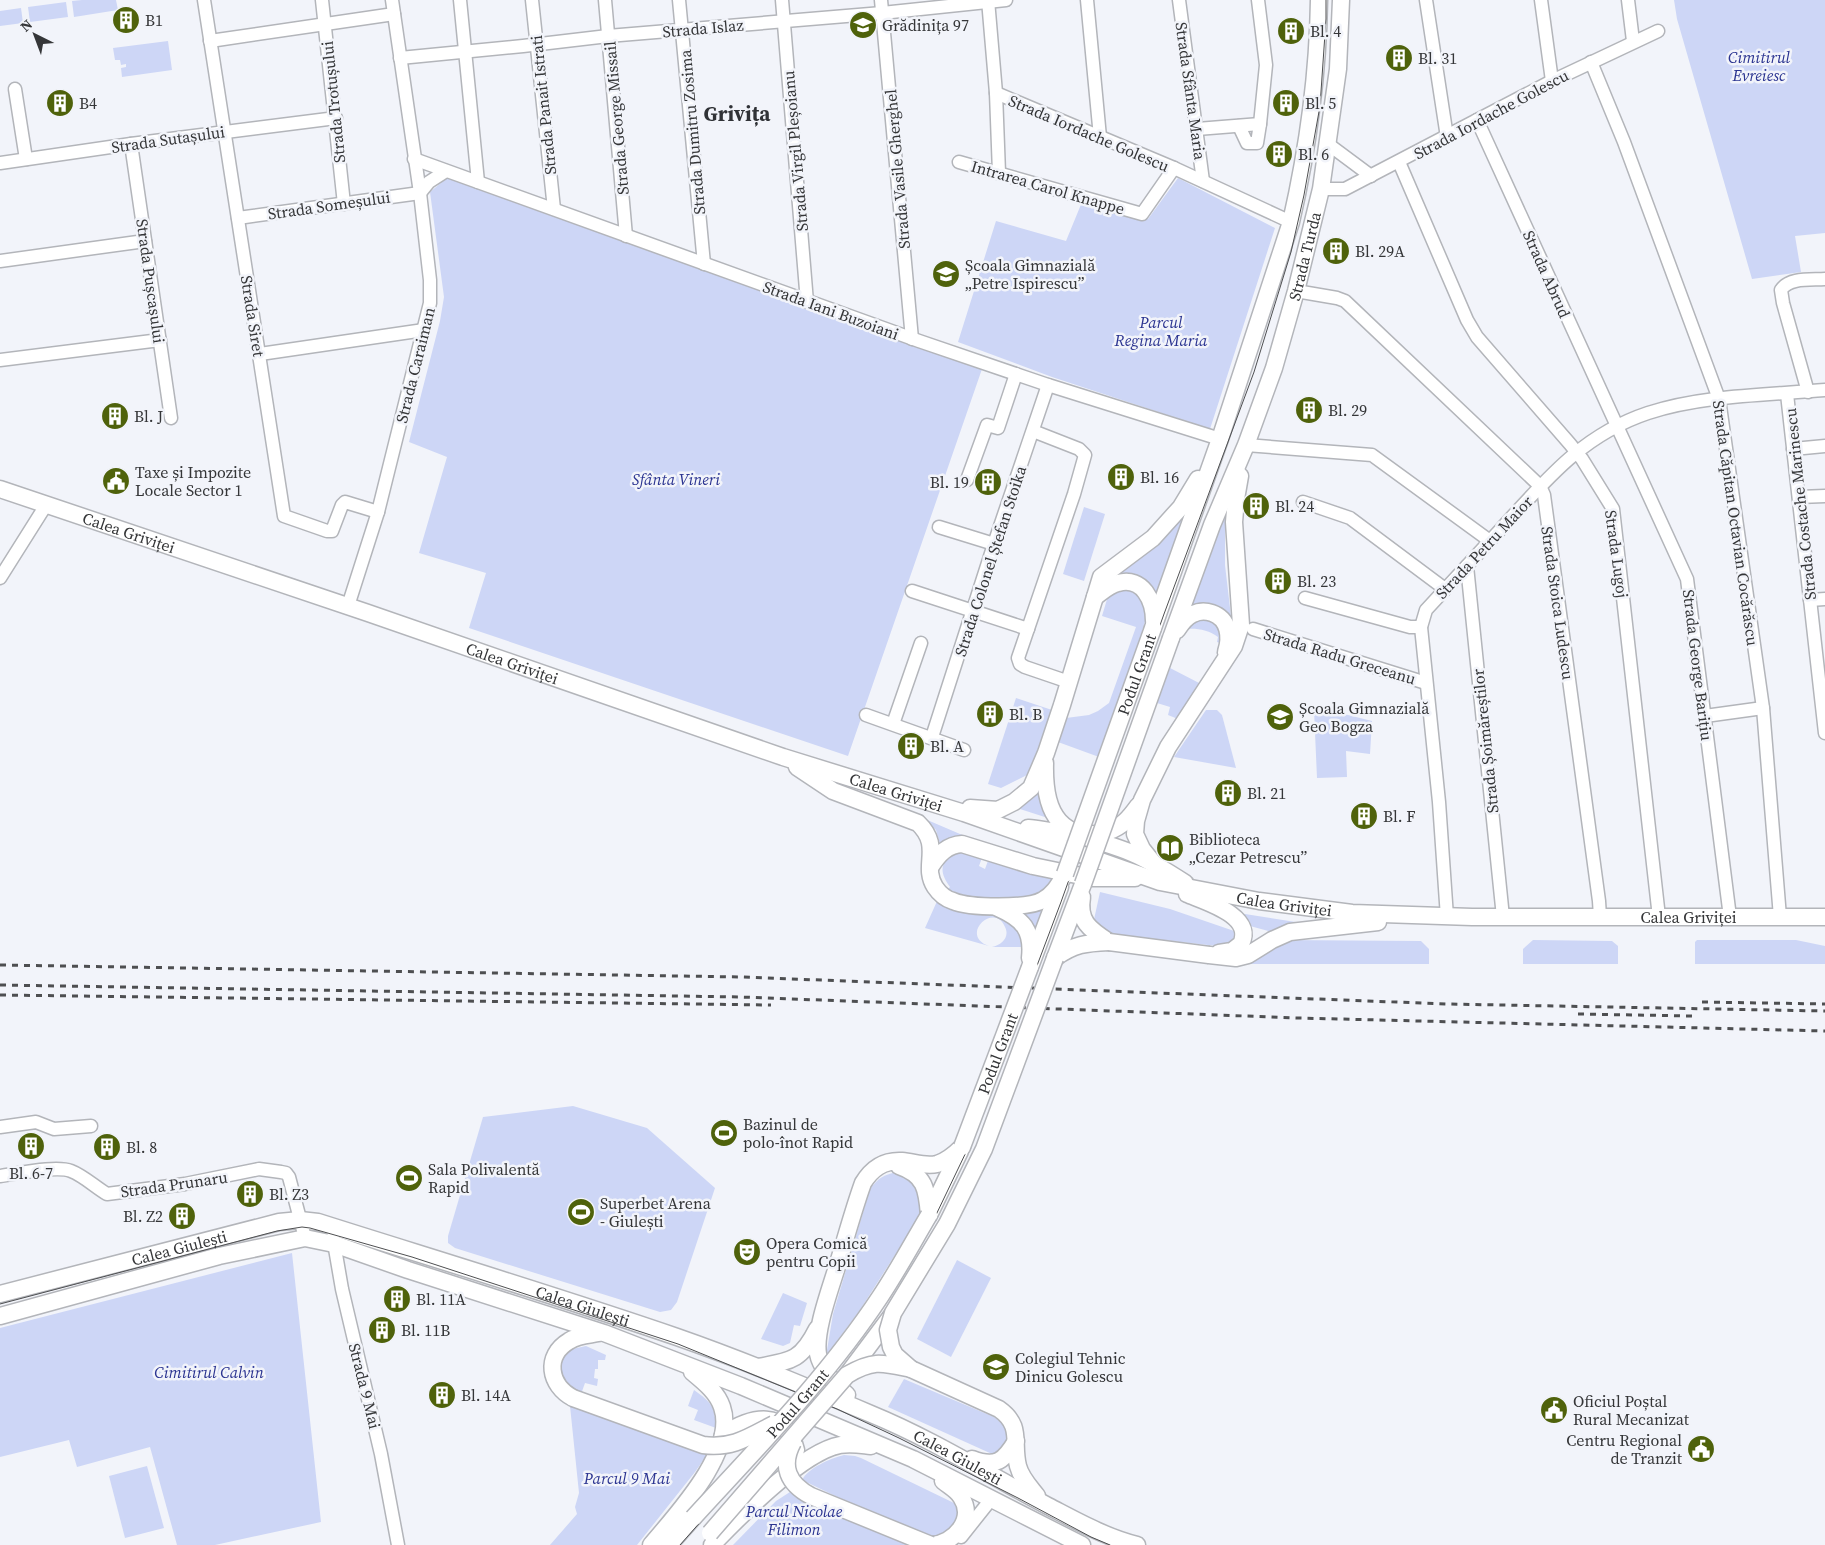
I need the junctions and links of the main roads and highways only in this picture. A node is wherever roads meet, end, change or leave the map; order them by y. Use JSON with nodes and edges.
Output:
{"nodes":[{"id":1,"x":1320,"y":0,"type":"edge"},
{"id":2,"x":1341,"y":0,"type":"edge"},
{"id":3,"x":1220,"y":438,"type":"junction"},
{"id":4,"x":1246,"y":444,"type":"junction"},
{"id":5,"x":0,"y":490,"type":"edge"},
{"id":6,"x":1200,"y":493,"type":"joint"},
{"id":7,"x":1222,"y":502,"type":"joint"},
{"id":8,"x":1095,"y":597,"type":"junction"},
{"id":9,"x":1153,"y":628,"type":"junction"},
{"id":10,"x":1171,"y":638,"type":"junction"},
{"id":11,"x":1222,"y":665,"type":"junction"},
{"id":12,"x":1046,"y":753,"type":"junction"},
{"id":13,"x":783,"y":757,"type":"junction"},
{"id":14,"x":1142,"y":800,"type":"junction"},
{"id":15,"x":943,"y":805,"type":"junction"},
{"id":16,"x":999,"y":824,"type":"junction"},
{"id":17,"x":1074,"y":834,"type":"junction"},
{"id":18,"x":930,"y":866,"type":"junction"},
{"id":19,"x":1065,"y":874,"type":"junction"},
{"id":20,"x":1154,"y":875,"type":"junction"},
{"id":21,"x":1083,"y":884,"type":"junction"},
{"id":22,"x":991,"y":906,"type":"junction"},
{"id":23,"x":1417,"y":916,"type":"junction"},
{"id":24,"x":1806,"y":917,"type":"junction"},
{"id":25,"x":1825,"y":917,"type":"edge"},
{"id":26,"x":1825,"y":927,"type":"edge"},
{"id":27,"x":1109,"y":942,"type":"junction"},
{"id":28,"x":1209,"y":955,"type":"junction"},
{"id":29,"x":1055,"y":958,"type":"junction"},
{"id":30,"x":1030,"y":967,"type":"junction"},
{"id":31,"x":962,"y":1146,"type":"junction"},
{"id":32,"x":890,"y":1163,"type":"junction"},
{"id":33,"x":929,"y":1215,"type":"junction"},
{"id":34,"x":337,"y":1237,"type":"junction"},
{"id":35,"x":0,"y":1294,"type":"edge"},
{"id":36,"x":893,"y":1313,"type":"junction"},
{"id":37,"x":0,"y":1316,"type":"edge"},
{"id":38,"x":821,"y":1320,"type":"junction"},
{"id":39,"x":604,"y":1333,"type":"junction"},
{"id":40,"x":681,"y":1363,"type":"junction"},
{"id":41,"x":756,"y":1367,"type":"junction"},
{"id":42,"x":911,"y":1369,"type":"junction"},
{"id":43,"x":847,"y":1375,"type":"junction"},
{"id":44,"x":872,"y":1414,"type":"junction"},
{"id":45,"x":785,"y":1418,"type":"junction"},
{"id":46,"x":803,"y":1427,"type":"junction"},
{"id":47,"x":723,"y":1435,"type":"junction"},
{"id":48,"x":1016,"y":1441,"type":"junction"},
{"id":49,"x":933,"y":1444,"type":"junction"},
{"id":50,"x":907,"y":1457,"type":"junction"},
{"id":51,"x":797,"y":1468,"type":"junction"},
{"id":52,"x":1044,"y":1504,"type":"junction"},
{"id":53,"x":1103,"y":1540,"type":"edge"},
{"id":54,"x":707,"y":1541,"type":"edge"},
{"id":55,"x":651,"y":1545,"type":"edge"},
{"id":56,"x":669,"y":1545,"type":"edge"},
{"id":57,"x":931,"y":1545,"type":"edge"},
{"id":58,"x":938,"y":1545,"type":"edge"},
{"id":59,"x":1082,"y":1545,"type":"edge"},
{"id":60,"x":1137,"y":1545,"type":"edge"}],
"edges":[{"from":1,"to":3,"type":"main road","name":"Strada Turda"},
{"from":2,"to":4,"type":"main road","name":"Strada Turda"},
{"from":3,"to":6,"type":"main road","name":"Strada Turda"},
{"from":3,"to":8,"type":"main road"},
{"from":4,"to":7,"type":"main road","name":"Strada Turda"},
{"from":4,"to":11,"type":"main road"},
{"from":5,"to":13,"type":"main road","name":"Calea Griviței"},
{"from":6,"to":9,"type":"main road","name":"Podul Grant"},
{"from":7,"to":10,"type":"main road","name":"Podul Grant"},
{"from":8,"to":9,"type":"main road"},
{"from":8,"to":12,"type":"main road"},
{"from":9,"to":19,"type":"main road","name":"Podul Grant","bridge":true},
{"from":10,"to":11,"type":"main road"},
{"from":10,"to":21,"type":"main road","name":"Podul Grant","bridge":true},
{"from":11,"to":14,"type":"main road"},
{"from":12,"to":15,"type":"main road"},
{"from":12,"to":17,"type":"main road"},
{"from":13,"to":15,"type":"main road","name":"Calea Griviței"},
{"from":13,"to":18,"type":"main road"},
{"from":14,"to":17,"type":"main road"},
{"from":14,"to":20,"type":"main road"},
{"from":15,"to":16,"type":"main road","name":"Calea Griviței"},
{"from":16,"to":17,"type":"main road"},
{"from":16,"to":20,"type":"main road","name":"Calea Griviței"},
{"from":17,"to":20,"type":"main road"},
{"from":18,"to":20,"type":"main road"},
{"from":18,"to":22,"type":"main road"},
{"from":19,"to":22,"type":"main road"},
{"from":19,"to":30,"type":"main road","name":"Podul Grant"},
{"from":20,"to":23,"type":"main road","name":"Calea Griviței"},
{"from":20,"to":28,"type":"main road"},
{"from":21,"to":27,"type":"main road"},
{"from":21,"to":29,"type":"main road","name":"Podul Grant"},
{"from":22,"to":30,"type":"main road"},
{"from":23,"to":24,"type":"main road","name":"Calea Griviței"},
{"from":23,"to":28,"type":"main road"},
{"from":24,"to":25,"type":"main road","name":"Calea Griviței"},
{"from":24,"to":26,"type":"main road"},
{"from":27,"to":28,"type":"main road","bridge":true},
{"from":27,"to":29,"type":"main road"},
{"from":29,"to":36,"type":"main road","name":"Podul Grant","bridge":true},
{"from":30,"to":31,"type":"main road","name":"Podul Grant","bridge":true},
{"from":31,"to":32,"type":"main road"},
{"from":31,"to":33,"type":"main road","name":"Podul Grant"},
{"from":32,"to":33,"type":"main road"},
{"from":32,"to":38,"type":"main road"},
{"from":33,"to":45,"type":"main road","name":"Podul Grant","bridge":true},
{"from":34,"to":35,"type":"main road","name":"Calea Giulești"},
{"from":34,"to":37,"type":"main road","name":"Calea Giulești"},
{"from":34,"to":39,"type":"main road","name":"Calea Giulești"},
{"from":34,"to":41,"type":"main road","name":"Calea Giulești"},
{"from":36,"to":42,"type":"main road","bridge":true},
{"from":36,"to":43,"type":"main road","name":"Podul Grant","bridge":true},
{"from":38,"to":41,"type":"main road"},
{"from":38,"to":44,"type":"main road"},
{"from":39,"to":40,"type":"main road","name":"Calea Giulești"},
{"from":39,"to":45,"type":"main road","bridge":true},
{"from":40,"to":47,"type":"main road"},
{"from":40,"to":50,"type":"main road","name":"Calea Giulești"},
{"from":41,"to":44,"type":"main road","name":"Calea Giulești"},
{"from":42,"to":43,"type":"main road","bridge":true},
{"from":42,"to":48,"type":"main road"},
{"from":43,"to":46,"type":"main road","name":"Podul Grant","bridge":true},
{"from":44,"to":49,"type":"main road","name":"Calea Giulești"},
{"from":45,"to":56,"type":"main road","name":"Podul Grant","bridge":true},
{"from":46,"to":54,"type":"main road","name":"Podul Grant","bridge":true},
{"from":46,"to":57,"type":"main road","bridge":true},
{"from":47,"to":51,"type":"main road"},
{"from":47,"to":55,"type":"main road"},
{"from":48,"to":49,"type":"main road"},
{"from":48,"to":52,"type":"main road"},
{"from":49,"to":52,"type":"main road","name":"Calea Giulești"},
{"from":50,"to":51,"type":"main road"},
{"from":50,"to":58,"type":"main road"},
{"from":50,"to":59,"type":"main road","name":"Calea Giulești"},
{"from":51,"to":54,"type":"main road"},
{"from":52,"to":53,"type":"main road","name":"Calea Giulești"},
{"from":53,"to":60,"type":"main road","name":"Calea Giulești"},
{"from":57,"to":58,"type":"main road","bridge":true}]}
